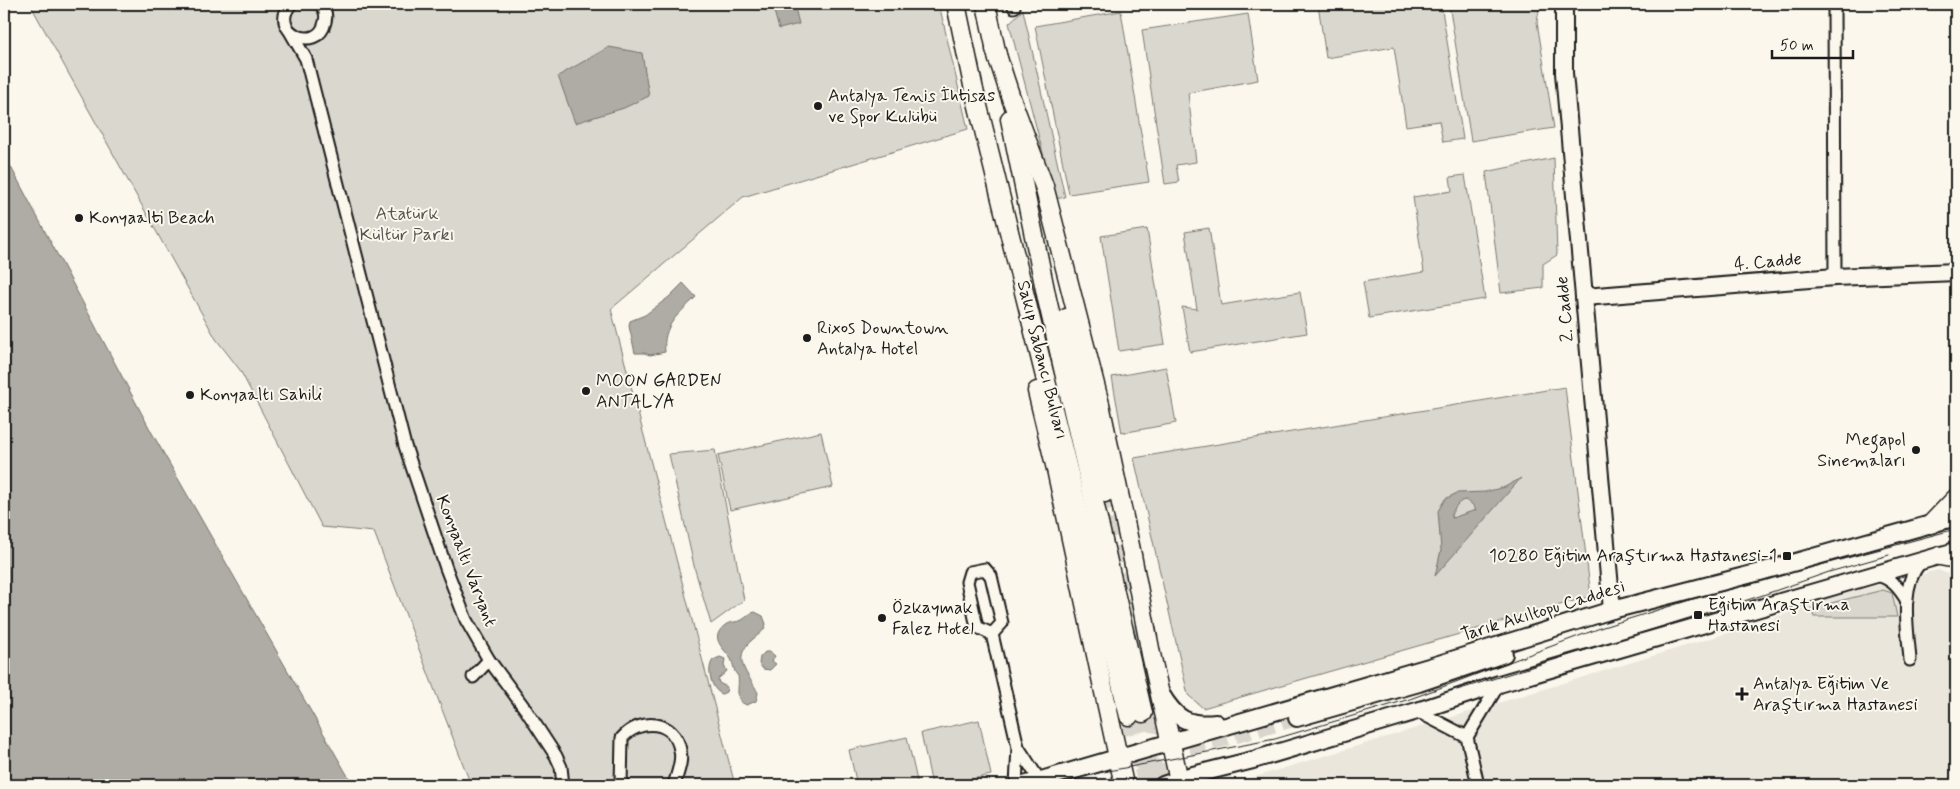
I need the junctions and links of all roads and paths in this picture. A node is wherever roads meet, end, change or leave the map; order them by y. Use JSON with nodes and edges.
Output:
{"nodes":[{"id":1,"x":281,"y":4,"type":"edge"},
{"id":2,"x":291,"y":4,"type":"edge"},
{"id":3,"x":320,"y":4,"type":"edge"},
{"id":4,"x":956,"y":4,"type":"edge"},
{"id":5,"x":986,"y":4,"type":"edge"},
{"id":6,"x":1564,"y":4,"type":"edge"},
{"id":7,"x":1834,"y":4,"type":"edge"},
{"id":8,"x":285,"y":20,"type":"junction"},
{"id":9,"x":291,"y":33,"type":"junction"},
{"id":10,"x":317,"y":35,"type":"junction"},
{"id":11,"x":995,"y":49,"type":"junction"},
{"id":12,"x":306,"y":59,"type":"junction"},
{"id":13,"x":974,"y":90,"type":"junction"},
{"id":14,"x":1011,"y":98,"type":"junction"},
{"id":15,"x":1956,"y":272,"type":"edge"},
{"id":16,"x":1835,"y":277,"type":"junction"},
{"id":17,"x":1584,"y":296,"type":"junction"},
{"id":18,"x":1106,"y":493,"type":"tunnel mouth"},
{"id":19,"x":1956,"y":498,"type":"edge"},
{"id":20,"x":1956,"y":516,"type":"edge"},
{"id":21,"x":1931,"y":524,"type":"junction"},
{"id":22,"x":1951,"y":555,"type":"edge"},
{"id":23,"x":1920,"y":563,"type":"junction"},
{"id":24,"x":1877,"y":575,"type":"junction"},
{"id":25,"x":1907,"y":601,"type":"junction"},
{"id":26,"x":1612,"y":610,"type":"junction"},
{"id":27,"x":1573,"y":621,"type":"junction"},
{"id":28,"x":992,"y":634,"type":"junction"},
{"id":29,"x":489,"y":660,"type":"junction"},
{"id":30,"x":1910,"y":660,"type":"dead end"},
{"id":31,"x":473,"y":676,"type":"dead end"},
{"id":32,"x":1499,"y":684,"type":"junction"},
{"id":33,"x":1158,"y":689,"type":"junction"},
{"id":34,"x":1417,"y":712,"type":"junction"},
{"id":35,"x":1298,"y":718,"type":"tunnel mouth"},
{"id":36,"x":1251,"y":720,"type":"junction"},
{"id":37,"x":1467,"y":737,"type":"junction"},
{"id":38,"x":1170,"y":743,"type":"junction"},
{"id":39,"x":1018,"y":747,"type":"junction"},
{"id":40,"x":1118,"y":758,"type":"junction"},
{"id":41,"x":1040,"y":781,"type":"junction"},
{"id":42,"x":1178,"y":784,"type":"edge"},
{"id":43,"x":563,"y":785,"type":"edge"},
{"id":44,"x":621,"y":785,"type":"edge"},
{"id":45,"x":674,"y":785,"type":"edge"},
{"id":46,"x":1016,"y":785,"type":"edge"},
{"id":47,"x":1024,"y":785,"type":"edge"},
{"id":48,"x":1124,"y":785,"type":"edge"},
{"id":49,"x":1478,"y":785,"type":"edge"}],
"edges":[{"from":1,"to":8,"type":"street","name":"Konyaaltı Varyant"},
{"from":2,"to":8,"type":"street"},
{"from":3,"to":10,"type":"street"},
{"from":4,"to":13,"type":"main road","name":"Sakıp Sabancı Bulvarı"},
{"from":5,"to":11,"type":"main road","name":"Sakıp Sabancı Bulvarı"},
{"from":6,"to":17,"type":"main road","name":"2. Cadde"},
{"from":7,"to":16,"type":"street"},
{"from":8,"to":9,"type":"street","name":"Konyaaltı Varyant"},
{"from":9,"to":10,"type":"street"},
{"from":9,"to":12,"type":"street","name":"Konyaaltı Varyant"},
{"from":10,"to":12,"type":"street"},
{"from":11,"to":13,"type":"main road","name":"Sakıp Sabancı Bulvarı"},
{"from":11,"to":14,"type":"main road"},
{"from":12,"to":29,"type":"street","name":"Konyaaltı Varyant"},
{"from":13,"to":40,"type":"main road"},
{"from":14,"to":18,"type":"main road"},
{"from":14,"to":33,"type":"main road"},
{"from":15,"to":16,"type":"main road","name":"4. Cadde"},
{"from":16,"to":17,"type":"main road","name":"4. Cadde"},
{"from":17,"to":26,"type":"main road","name":"2. Cadde"},
{"from":19,"to":21,"type":"main road"},
{"from":20,"to":21,"type":"main road","name":"Tarık Akıltopu Caddesi"},
{"from":21,"to":26,"type":"main road","name":"Tarık Akıltopu Caddesi"},
{"from":22,"to":23,"type":"main road"},
{"from":23,"to":24,"type":"main road"},
{"from":23,"to":25,"type":"street"},
{"from":24,"to":25,"type":"street"},
{"from":24,"to":32,"type":"main road"},
{"from":25,"to":30,"type":"street"},
{"from":26,"to":27,"type":"main road","name":"Tarık Akıltopu Caddesi"},
{"from":27,"to":35,"type":"main road"},
{"from":27,"to":36,"type":"main road","name":"Tarık Akıltopu Caddesi"},
{"from":28,"to":28,"type":"street"},
{"from":28,"to":39,"type":"street"},
{"from":29,"to":31,"type":"street"},
{"from":29,"to":43,"type":"street","name":"Konyaaltı Varyant"},
{"from":32,"to":34,"type":"main road"},
{"from":32,"to":37,"type":"street"},
{"from":33,"to":36,"type":"main road"},
{"from":33,"to":38,"type":"main road"},
{"from":34,"to":37,"type":"street"},
{"from":34,"to":42,"type":"main road"},
{"from":36,"to":38,"type":"main road","name":"Tarık Akıltopu Caddesi"},
{"from":37,"to":49,"type":"street"},
{"from":38,"to":40,"type":"main road","name":"Tarık Akıltopu Caddesi"},
{"from":38,"to":42,"type":"main road"},
{"from":39,"to":41,"type":"street"},
{"from":39,"to":46,"type":"street"},
{"from":40,"to":41,"type":"main road"},
{"from":40,"to":48,"type":"main road"},
{"from":41,"to":47,"type":"main road"},
{"from":44,"to":45,"type":"street"}]}
